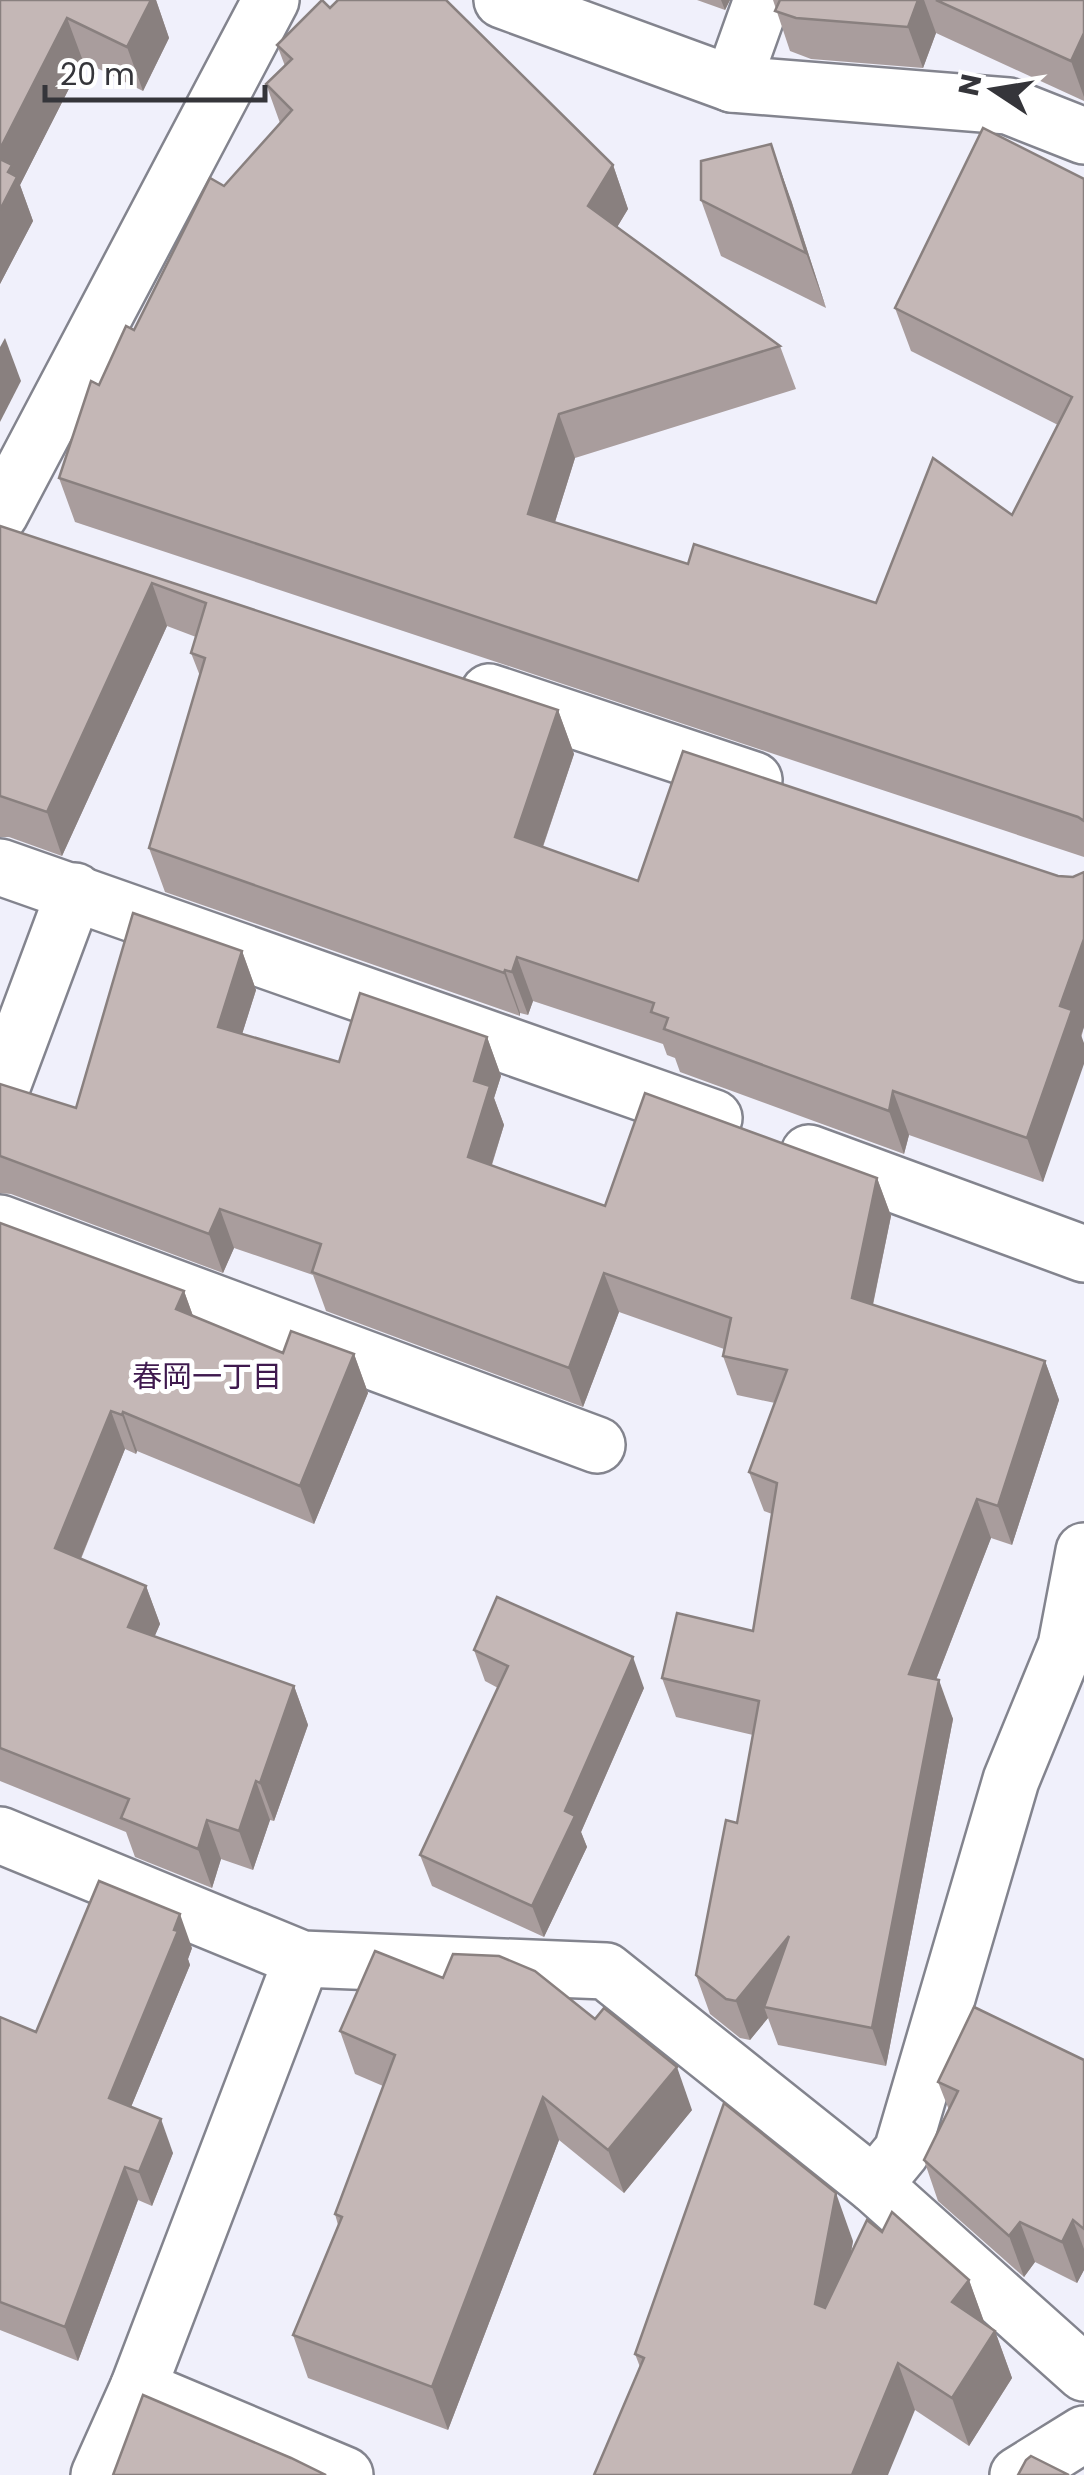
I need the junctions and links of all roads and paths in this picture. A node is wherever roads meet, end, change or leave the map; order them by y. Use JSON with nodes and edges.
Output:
{"nodes":[{"id":1,"x":271,"y":0,"type":"edge"},
{"id":2,"x":502,"y":0,"type":"edge"},
{"id":3,"x":762,"y":0,"type":"edge"},
{"id":4,"x":732,"y":84,"type":"junction"},
{"id":5,"x":1084,"y":136,"type":"edge"},
{"id":6,"x":12,"y":529,"type":"edge"},
{"id":7,"x":448,"y":679,"type":"edge"},
{"id":8,"x":804,"y":797,"type":"edge"},
{"id":9,"x":0,"y":867,"type":"edge"},
{"id":10,"x":74,"y":892,"type":"junction"},
{"id":11,"x":0,"y":1092,"type":"edge"},
{"id":12,"x":0,"y":1223,"type":"edge"},
{"id":13,"x":1084,"y":1254,"type":"edge"},
{"id":14,"x":597,"y":1446,"type":"dead end"},
{"id":15,"x":1084,"y":1551,"type":"edge"},
{"id":16,"x":0,"y":1835,"type":"edge"},
{"id":17,"x":302,"y":1959,"type":"junction"},
{"id":18,"x":874,"y":2185,"type":"junction"},
{"id":19,"x":1084,"y":2374,"type":"edge"},
{"id":20,"x":138,"y":2388,"type":"junction"},
{"id":21,"x":1084,"y":2434,"type":"edge"},
{"id":22,"x":99,"y":2475,"type":"edge"},
{"id":23,"x":345,"y":2475,"type":"edge"},
{"id":24,"x":1018,"y":2475,"type":"edge"}],
"edges":[{"from":1,"to":6,"type":"street"},
{"from":2,"to":4,"type":"street"},
{"from":3,"to":4,"type":"street"},
{"from":4,"to":5,"type":"street"},
{"from":7,"to":8,"type":"street"},
{"from":9,"to":10,"type":"street"},
{"from":10,"to":11,"type":"street"},
{"from":10,"to":13,"type":"street"},
{"from":12,"to":14,"type":"street"},
{"from":15,"to":18,"type":"street"},
{"from":16,"to":17,"type":"street"},
{"from":17,"to":18,"type":"street"},
{"from":17,"to":20,"type":"street"},
{"from":18,"to":19,"type":"street"},
{"from":20,"to":22,"type":"street"},
{"from":20,"to":23,"type":"street"},
{"from":21,"to":24,"type":"street"}]}
